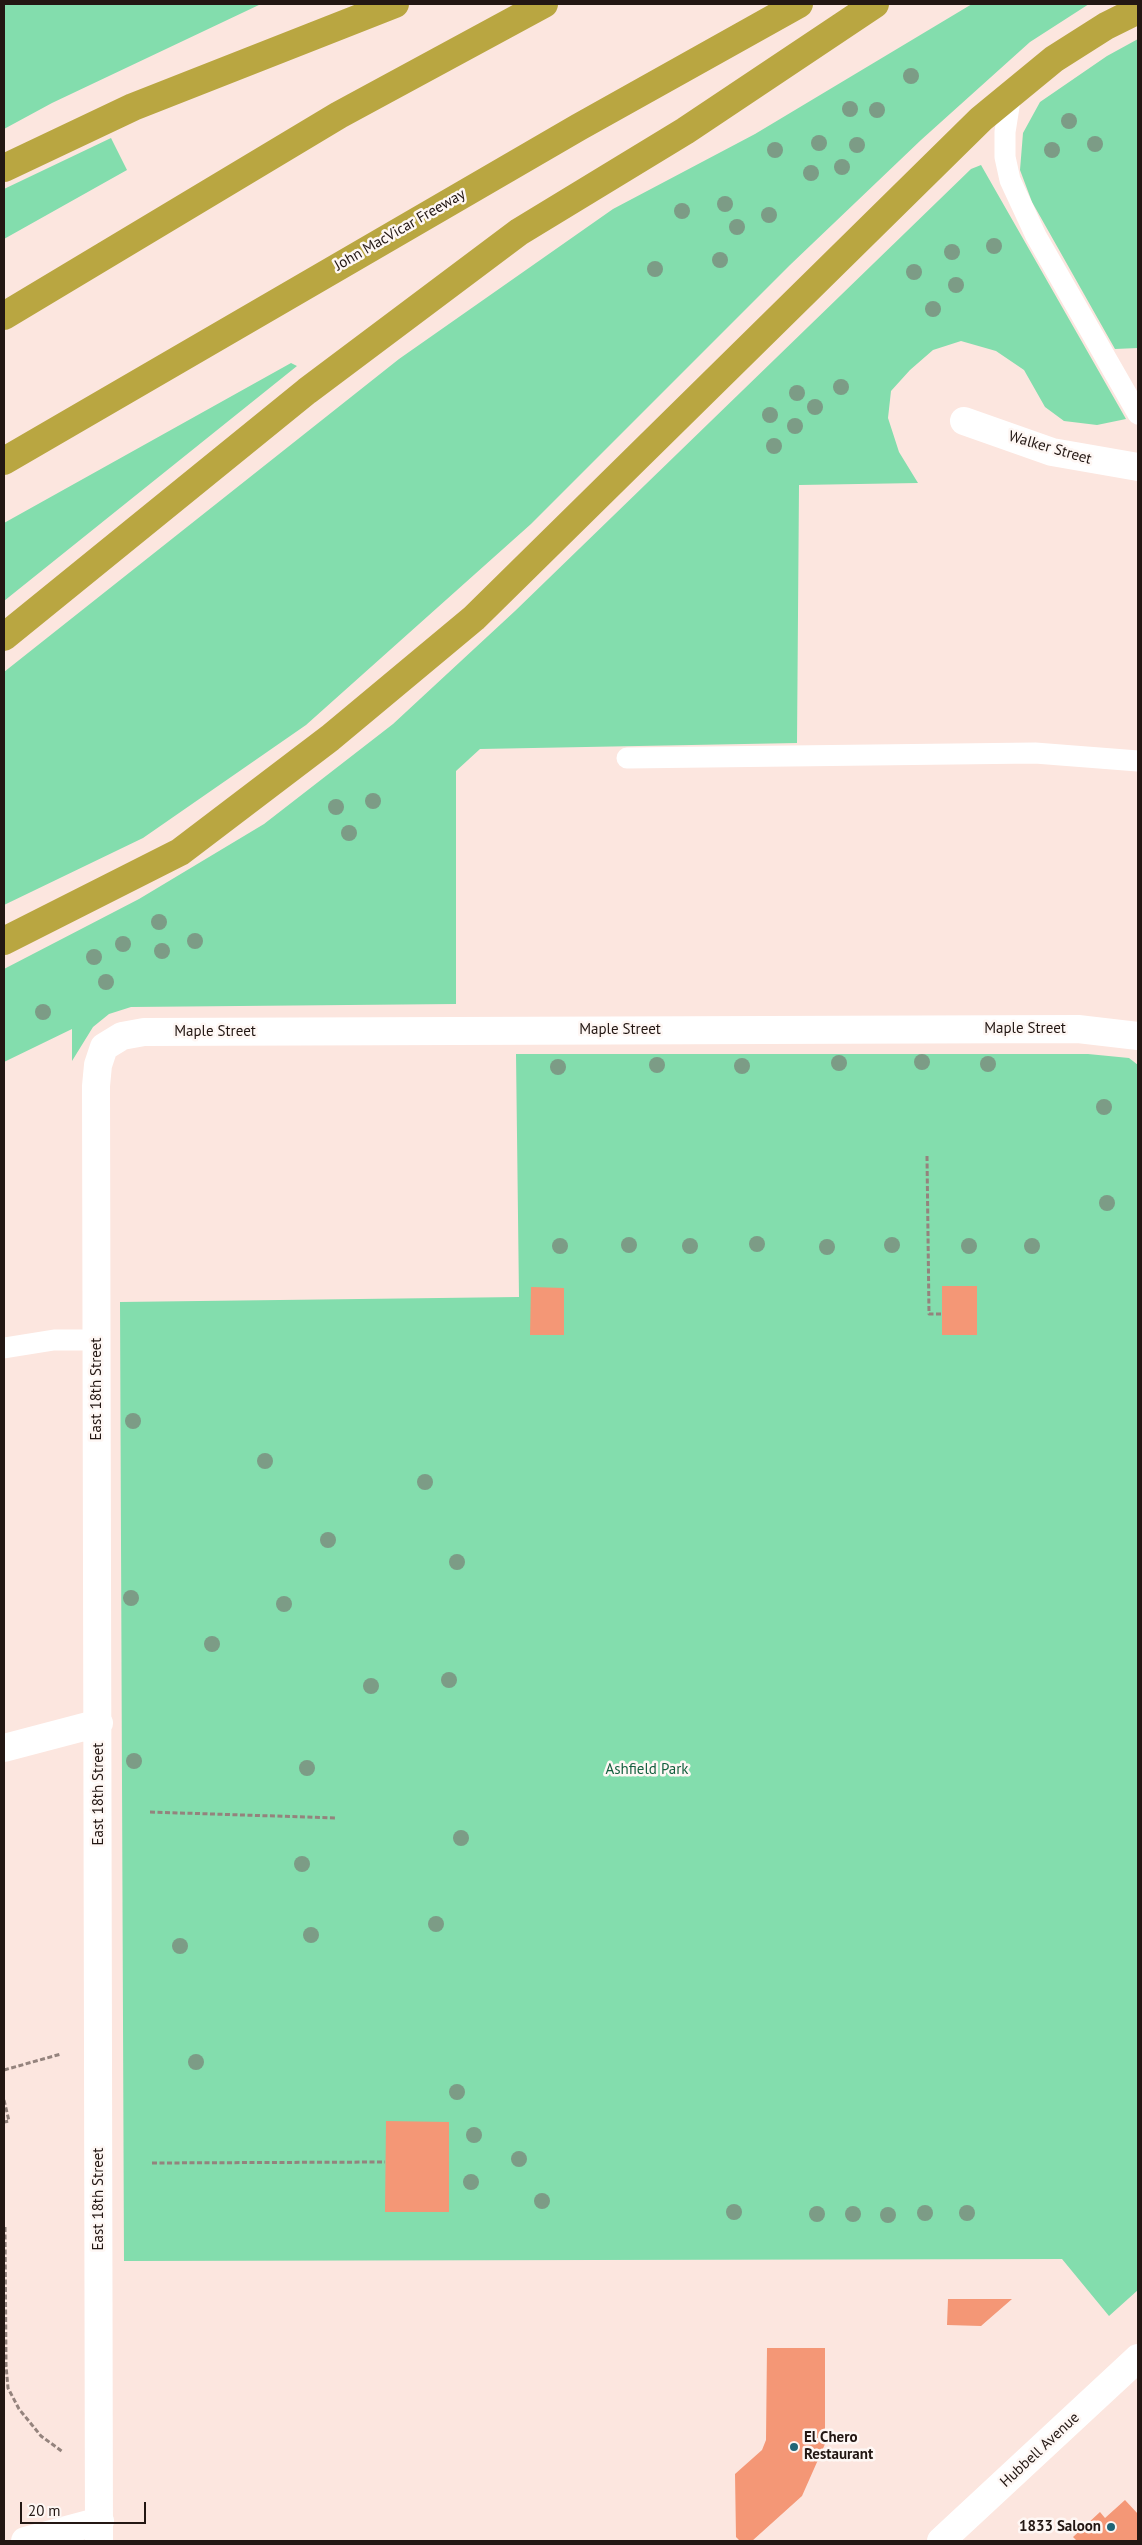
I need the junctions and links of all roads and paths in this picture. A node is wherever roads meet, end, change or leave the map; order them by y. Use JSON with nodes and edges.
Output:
{"nodes":[{"id":1,"x":395,"y":4,"type":"edge"},
{"id":2,"x":544,"y":4,"type":"edge"},
{"id":3,"x":799,"y":4,"type":"edge"},
{"id":4,"x":875,"y":4,"type":"edge"},
{"id":5,"x":1138,"y":10,"type":"edge"},
{"id":6,"x":1011,"y":94,"type":"junction"},
{"id":7,"x":4,"y":168,"type":"edge"},
{"id":8,"x":4,"y":316,"type":"edge"},
{"id":9,"x":1138,"y":414,"type":"edge"},
{"id":10,"x":964,"y":422,"type":"dead end"},
{"id":11,"x":4,"y":461,"type":"edge"},
{"id":12,"x":1138,"y":467,"type":"edge"},
{"id":13,"x":4,"y":637,"type":"edge"},
{"id":14,"x":627,"y":758,"type":"dead end"},
{"id":15,"x":1138,"y":761,"type":"edge"},
{"id":16,"x":4,"y":941,"type":"edge"},
{"id":17,"x":1138,"y":1036,"type":"edge"},
{"id":18,"x":104,"y":1047,"type":"joint"},
{"id":19,"x":927,"y":1156,"type":"dead end"},
{"id":20,"x":942,"y":1314,"type":"dead end"},
{"id":21,"x":97,"y":1340,"type":"junction"},
{"id":22,"x":4,"y":1348,"type":"edge"},
{"id":23,"x":99,"y":1723,"type":"junction"},
{"id":24,"x":4,"y":1748,"type":"edge"},
{"id":25,"x":150,"y":1812,"type":"dead end"},
{"id":26,"x":336,"y":1818,"type":"dead end"},
{"id":27,"x":58,"y":2055,"type":"dead end"},
{"id":28,"x":4,"y":2070,"type":"edge"},
{"id":29,"x":4,"y":2100,"type":"edge"},
{"id":30,"x":4,"y":2122,"type":"edge"},
{"id":31,"x":385,"y":2162,"type":"dead end"},
{"id":32,"x":152,"y":2163,"type":"dead end"},
{"id":33,"x":5,"y":2227,"type":"edge"},
{"id":34,"x":1138,"y":2358,"type":"edge"},
{"id":35,"x":67,"y":2455,"type":"dead end"},
{"id":36,"x":100,"y":2531,"type":"edge"},
{"id":37,"x":26,"y":2541,"type":"edge"},
{"id":38,"x":941,"y":2541,"type":"edge"}],
"edges":[{"from":1,"to":7,"type":"highway"},
{"from":2,"to":8,"type":"highway"},
{"from":3,"to":11,"type":"highway","name":"John MacVicar Freeway"},
{"from":4,"to":13,"type":"highway"},
{"from":5,"to":6,"type":"highway"},
{"from":6,"to":9,"type":"lane"},
{"from":6,"to":16,"type":"highway"},
{"from":10,"to":12,"type":"street","name":"Walker Street"},
{"from":14,"to":15,"type":"lane"},
{"from":17,"to":18,"type":"street","name":"Maple Street"},
{"from":18,"to":21,"type":"street","name":"East 18th Street"},
{"from":19,"to":20,"type":"path"},
{"from":21,"to":22,"type":"lane"},
{"from":21,"to":23,"type":"street","name":"East 18th Street"},
{"from":23,"to":24,"type":"street"},
{"from":23,"to":36,"type":"street","name":"East 18th Street"},
{"from":25,"to":26,"type":"path"},
{"from":27,"to":28,"type":"path"},
{"from":29,"to":30,"type":"path"},
{"from":31,"to":32,"type":"path"},
{"from":33,"to":35,"type":"path"},
{"from":34,"to":38,"type":"street","name":"Hubbell Avenue"},
{"from":36,"to":37,"type":"street"}]}
